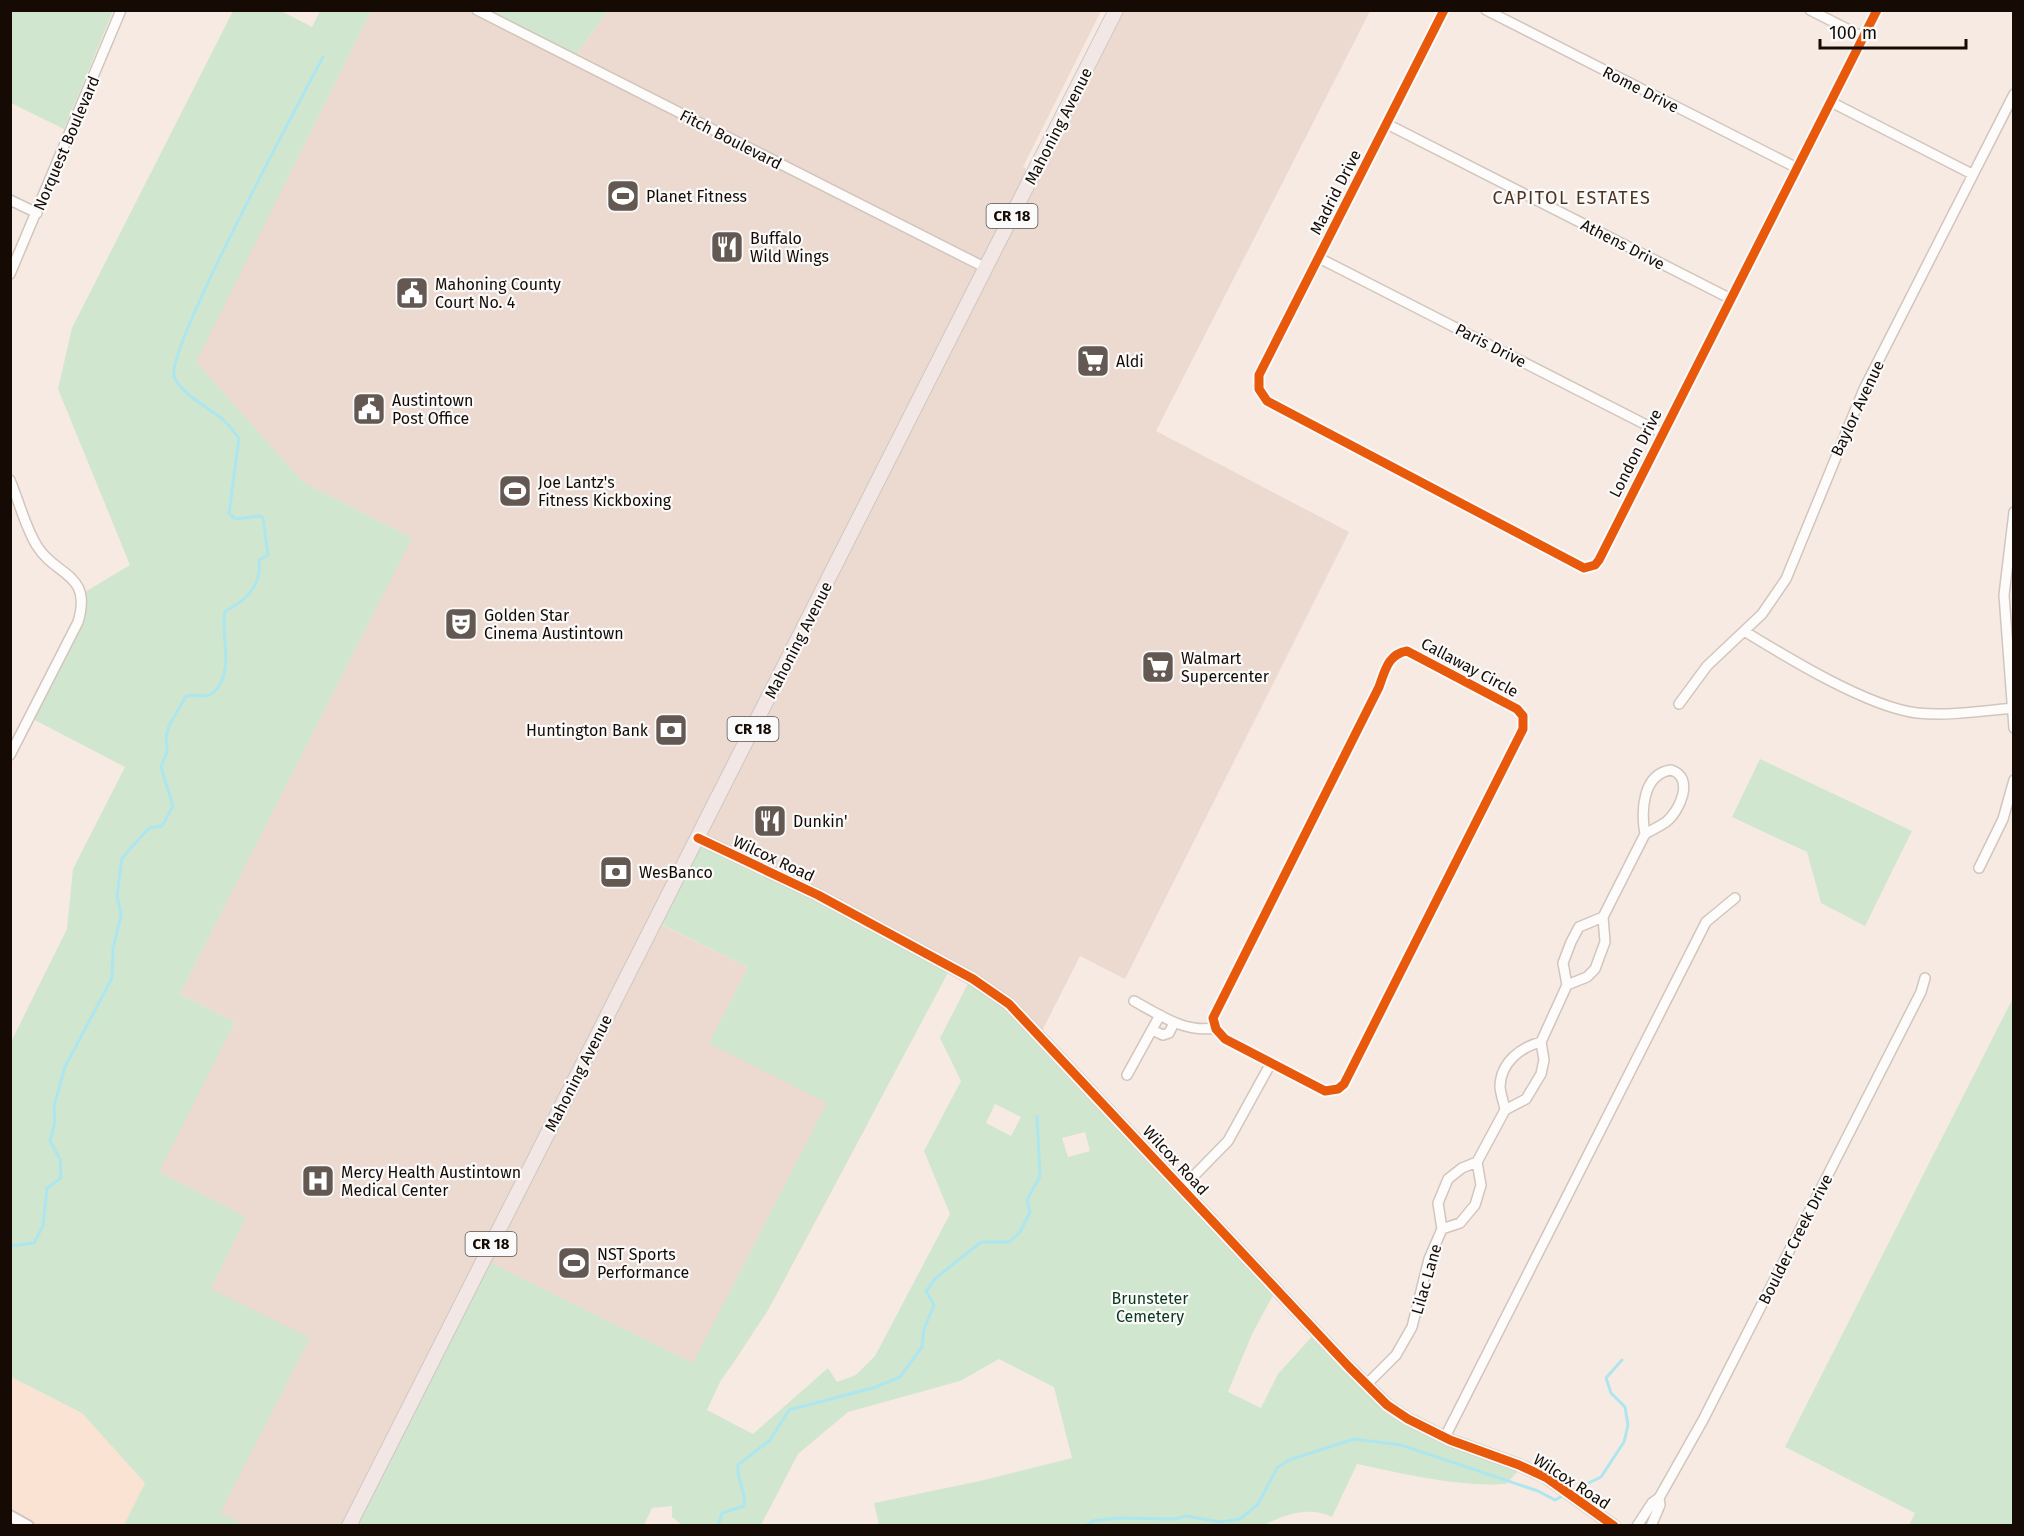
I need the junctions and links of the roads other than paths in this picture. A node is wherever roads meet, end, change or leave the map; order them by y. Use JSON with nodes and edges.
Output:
{"nodes":[{"id":1,"x":122,"y":10,"type":"edge"},
{"id":2,"x":477,"y":10,"type":"edge"},
{"id":3,"x":1116,"y":10,"type":"edge"},
{"id":4,"x":1444,"y":10,"type":"edge"},
{"id":5,"x":1486,"y":10,"type":"edge"},
{"id":6,"x":1810,"y":10,"type":"edge"},
{"id":7,"x":1877,"y":10,"type":"edge"},
{"id":8,"x":1863,"y":38,"type":"junction"},
{"id":9,"x":2013,"y":94,"type":"edge"},
{"id":10,"x":1831,"y":102,"type":"junction"},
{"id":11,"x":1387,"y":124,"type":"junction"},
{"id":12,"x":1797,"y":168,"type":"junction"},
{"id":13,"x":1972,"y":174,"type":"junction"},
{"id":14,"x":10,"y":200,"type":"edge"},
{"id":15,"x":37,"y":213,"type":"junction"},
{"id":16,"x":1319,"y":258,"type":"junction"},
{"id":17,"x":986,"y":268,"type":"junction"},
{"id":18,"x":10,"y":274,"type":"edge"},
{"id":19,"x":1731,"y":299,"type":"junction"},
{"id":20,"x":1259,"y":389,"type":"joint"},
{"id":21,"x":1662,"y":433,"type":"junction"},
{"id":22,"x":10,"y":480,"type":"edge"},
{"id":23,"x":2013,"y":512,"type":"edge"},
{"id":24,"x":1744,"y":631,"type":"junction"},
{"id":25,"x":1679,"y":704,"type":"dead end"},
{"id":26,"x":2012,"y":708,"type":"edge"},
{"id":27,"x":2013,"y":728,"type":"edge"},
{"id":28,"x":10,"y":755,"type":"edge"},
{"id":29,"x":2013,"y":780,"type":"edge"},
{"id":30,"x":1645,"y":834,"type":"junction"},
{"id":31,"x":698,"y":838,"type":"junction"},
{"id":32,"x":1978,"y":868,"type":"dead end"},
{"id":33,"x":1735,"y":898,"type":"dead end"},
{"id":34,"x":1603,"y":917,"type":"junction"},
{"id":35,"x":1925,"y":978,"type":"dead end"},
{"id":36,"x":1567,"y":985,"type":"junction"},
{"id":37,"x":1134,"y":1001,"type":"dead end"},
{"id":38,"x":1160,"y":1015,"type":"junction"},
{"id":39,"x":1174,"y":1023,"type":"junction"},
{"id":40,"x":1215,"y":1028,"type":"junction"},
{"id":41,"x":1152,"y":1030,"type":"junction"},
{"id":42,"x":1541,"y":1042,"type":"junction"},
{"id":43,"x":1271,"y":1063,"type":"junction"},
{"id":44,"x":1127,"y":1075,"type":"dead end"},
{"id":45,"x":1505,"y":1110,"type":"junction"},
{"id":46,"x":1477,"y":1162,"type":"junction"},
{"id":47,"x":1181,"y":1189,"type":"junction"},
{"id":48,"x":1442,"y":1229,"type":"junction"},
{"id":49,"x":1366,"y":1385,"type":"junction"},
{"id":50,"x":1445,"y":1437,"type":"junction"},
{"id":51,"x":1659,"y":1498,"type":"junction"},
{"id":52,"x":10,"y":1516,"type":"edge"},
{"id":53,"x":28,"y":1526,"type":"edge"},
{"id":54,"x":349,"y":1526,"type":"edge"},
{"id":55,"x":1614,"y":1526,"type":"edge"},
{"id":56,"x":1637,"y":1526,"type":"edge"},
{"id":57,"x":1651,"y":1526,"type":"edge"}],
"edges":[{"from":1,"to":15,"type":"street","name":"Norquest Boulevard"},
{"from":2,"to":17,"type":"street","name":"Fitch Boulevard"},
{"from":3,"to":17,"type":"main road","name":"Mahoning Avenue","number":"CR 18"},
{"from":4,"to":11,"type":"street","name":"Madrid Drive"},
{"from":5,"to":12,"type":"street","name":"Rome Drive"},
{"from":6,"to":8,"type":"street"},
{"from":7,"to":8,"type":"street","name":"London Drive"},
{"from":8,"to":10,"type":"street","name":"London Drive"},
{"from":9,"to":13,"type":"street","name":"Baylor Avenue"},
{"from":10,"to":12,"type":"street","name":"London Drive"},
{"from":10,"to":13,"type":"street"},
{"from":11,"to":16,"type":"street","name":"Madrid Drive"},
{"from":11,"to":19,"type":"street","name":"Athens Drive"},
{"from":12,"to":19,"type":"street","name":"London Drive"},
{"from":13,"to":24,"type":"street","name":"Baylor Avenue"},
{"from":14,"to":15,"type":"street"},
{"from":15,"to":18,"type":"street","name":"Norquest Boulevard"},
{"from":16,"to":20,"type":"street","name":"Madrid Drive"},
{"from":16,"to":21,"type":"street","name":"Paris Drive"},
{"from":17,"to":31,"type":"main road","name":"Mahoning Avenue","number":"CR 18"},
{"from":19,"to":21,"type":"street","name":"London Drive"},
{"from":20,"to":21,"type":"street","name":"London Drive"},
{"from":22,"to":28,"type":"street"},
{"from":23,"to":26,"type":"street"},
{"from":24,"to":25,"type":"street","name":"Baylor Avenue"},
{"from":24,"to":26,"type":"street"},
{"from":26,"to":27,"type":"street"},
{"from":29,"to":32,"type":"street"},
{"from":30,"to":30,"type":"street"},
{"from":30,"to":34,"type":"street"},
{"from":31,"to":47,"type":"street","name":"Wilcox Road"},
{"from":31,"to":54,"type":"main road","name":"Mahoning Avenue","number":"CR 18"},
{"from":33,"to":50,"type":"street"},
{"from":34,"to":36,"type":"street"},
{"from":34,"to":36,"type":"street"},
{"from":35,"to":51,"type":"street","name":"Boulder Creek Drive"},
{"from":36,"to":42,"type":"street"},
{"from":37,"to":38,"type":"street"},
{"from":38,"to":39,"type":"street"},
{"from":38,"to":41,"type":"street"},
{"from":39,"to":40,"type":"street"},
{"from":39,"to":41,"type":"street"},
{"from":40,"to":43,"type":"street","name":"Callaway Circle"},
{"from":40,"to":43,"type":"street","name":"Callaway Circle"},
{"from":41,"to":44,"type":"street"},
{"from":42,"to":45,"type":"street"},
{"from":42,"to":45,"type":"street"},
{"from":43,"to":47,"type":"street"},
{"from":45,"to":46,"type":"street"},
{"from":46,"to":48,"type":"street","name":"Lilac Lane"},
{"from":46,"to":48,"type":"street","name":"Lilac Lane"},
{"from":47,"to":49,"type":"street","name":"Wilcox Road"},
{"from":48,"to":49,"type":"street","name":"Lilac Lane"},
{"from":49,"to":50,"type":"street","name":"Wilcox Road"},
{"from":50,"to":55,"type":"street","name":"Wilcox Road"},
{"from":51,"to":56,"type":"street","name":"Boulder Creek Drive"},
{"from":51,"to":57,"type":"street","name":"Boulder Creek Drive"},
{"from":52,"to":53,"type":"street"}]}
